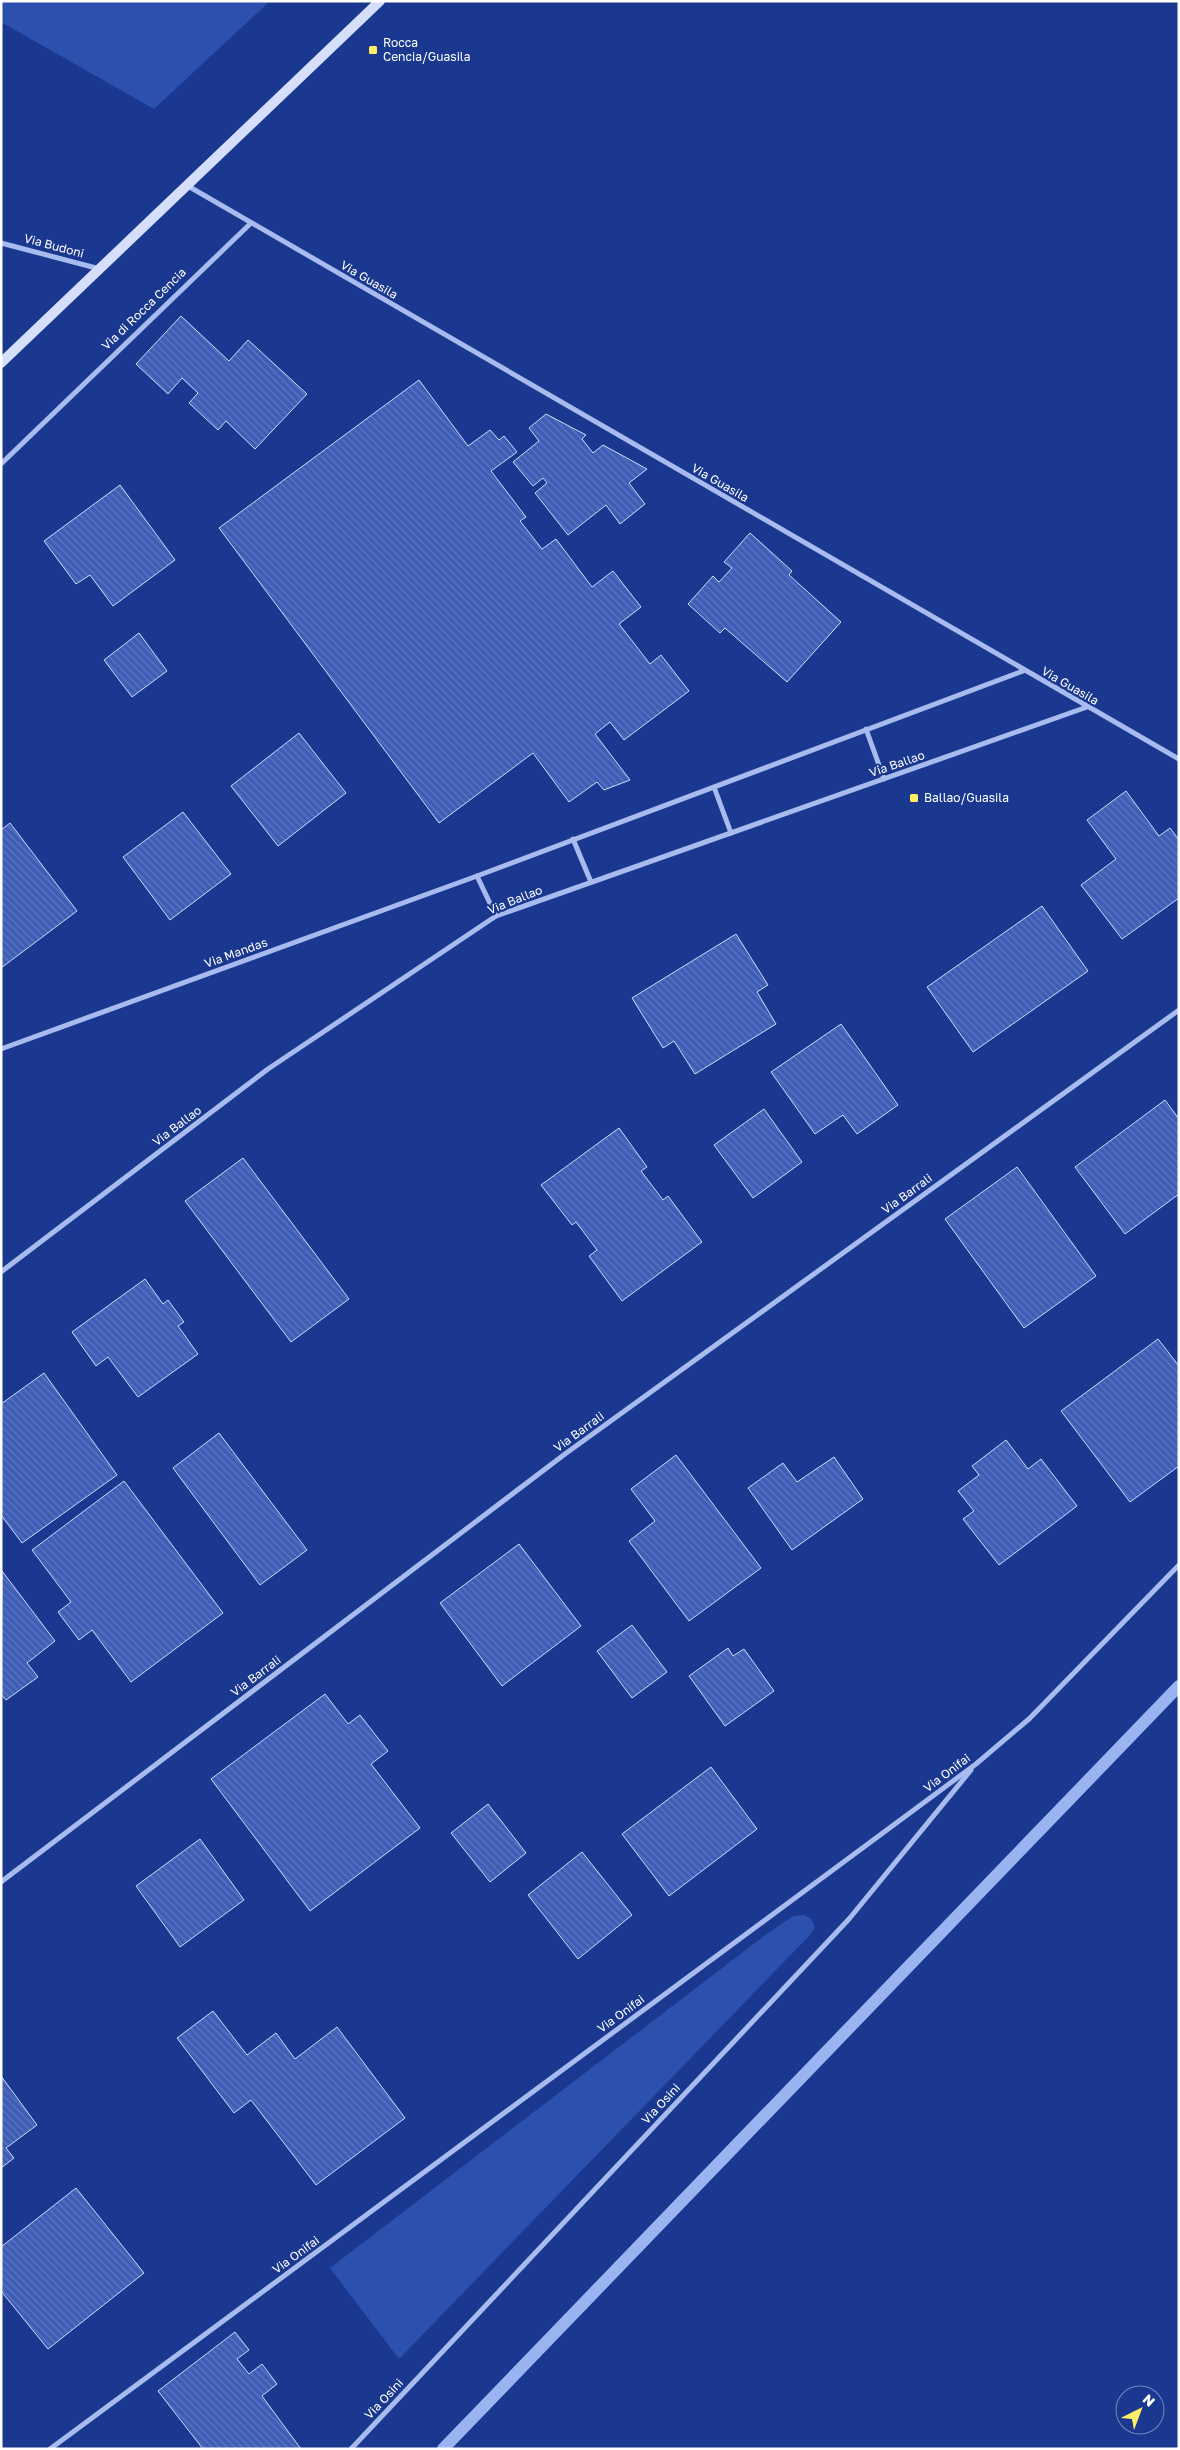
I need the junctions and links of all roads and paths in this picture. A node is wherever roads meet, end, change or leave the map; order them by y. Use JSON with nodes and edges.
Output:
{"nodes":[{"id":1,"x":380,"y":1,"type":"edge"},
{"id":2,"x":188,"y":186,"type":"junction"},
{"id":3,"x":251,"y":223,"type":"junction"},
{"id":4,"x":1,"y":243,"type":"edge"},
{"id":5,"x":101,"y":269,"type":"junction"},
{"id":6,"x":1,"y":363,"type":"edge"},
{"id":7,"x":1,"y":464,"type":"edge"},
{"id":8,"x":1023,"y":671,"type":"junction"},
{"id":9,"x":1087,"y":707,"type":"junction"},
{"id":10,"x":866,"y":729,"type":"junction"},
{"id":11,"x":1179,"y":759,"type":"edge"},
{"id":12,"x":884,"y":779,"type":"junction"},
{"id":13,"x":714,"y":787,"type":"junction"},
{"id":14,"x":731,"y":833,"type":"junction"},
{"id":15,"x":573,"y":839,"type":"junction"},
{"id":16,"x":477,"y":876,"type":"junction"},
{"id":17,"x":591,"y":882,"type":"junction"},
{"id":18,"x":496,"y":916,"type":"junction"},
{"id":19,"x":1179,"y":1010,"type":"edge"},
{"id":20,"x":1,"y":1049,"type":"edge"},
{"id":21,"x":1,"y":1272,"type":"edge"},
{"id":22,"x":1179,"y":1566,"type":"edge"},
{"id":23,"x":976,"y":1764,"type":"junction"},
{"id":24,"x":1,"y":1882,"type":"edge"},
{"id":25,"x":50,"y":2449,"type":"edge"},
{"id":26,"x":351,"y":2449,"type":"edge"}],
"edges":[{"from":1,"to":2,"type":"main road"},
{"from":2,"to":3,"type":"street"},
{"from":2,"to":5,"type":"main road"},
{"from":3,"to":7,"type":"street","name":"Via di Rocca Cencia"},
{"from":3,"to":8,"type":"street","name":"Via Guasila"},
{"from":4,"to":5,"type":"street","name":"Via Budoni"},
{"from":5,"to":6,"type":"main road"},
{"from":8,"to":9,"type":"street","name":"Via Guasila"},
{"from":8,"to":10,"type":"street","name":"Via Mandas"},
{"from":9,"to":11,"type":"street","name":"Via Guasila"},
{"from":9,"to":12,"type":"street","name":"Via Ballao"},
{"from":10,"to":12,"type":"street"},
{"from":10,"to":13,"type":"street","name":"Via Mandas"},
{"from":12,"to":14,"type":"street","name":"Via Ballao"},
{"from":13,"to":14,"type":"street"},
{"from":13,"to":15,"type":"street","name":"Via Mandas"},
{"from":14,"to":17,"type":"street","name":"Via Ballao"},
{"from":15,"to":16,"type":"street","name":"Via Mandas"},
{"from":15,"to":17,"type":"street"},
{"from":16,"to":18,"type":"street"},
{"from":16,"to":20,"type":"street","name":"Via Mandas"},
{"from":17,"to":18,"type":"street","name":"Via Ballao"},
{"from":18,"to":21,"type":"street","name":"Via Ballao"},
{"from":19,"to":24,"type":"street","name":"Via Barrali"},
{"from":22,"to":23,"type":"street","name":"Via Onifai"},
{"from":23,"to":25,"type":"street","name":"Via Onifai"},
{"from":23,"to":26,"type":"street","name":"Via Osini"}]}
